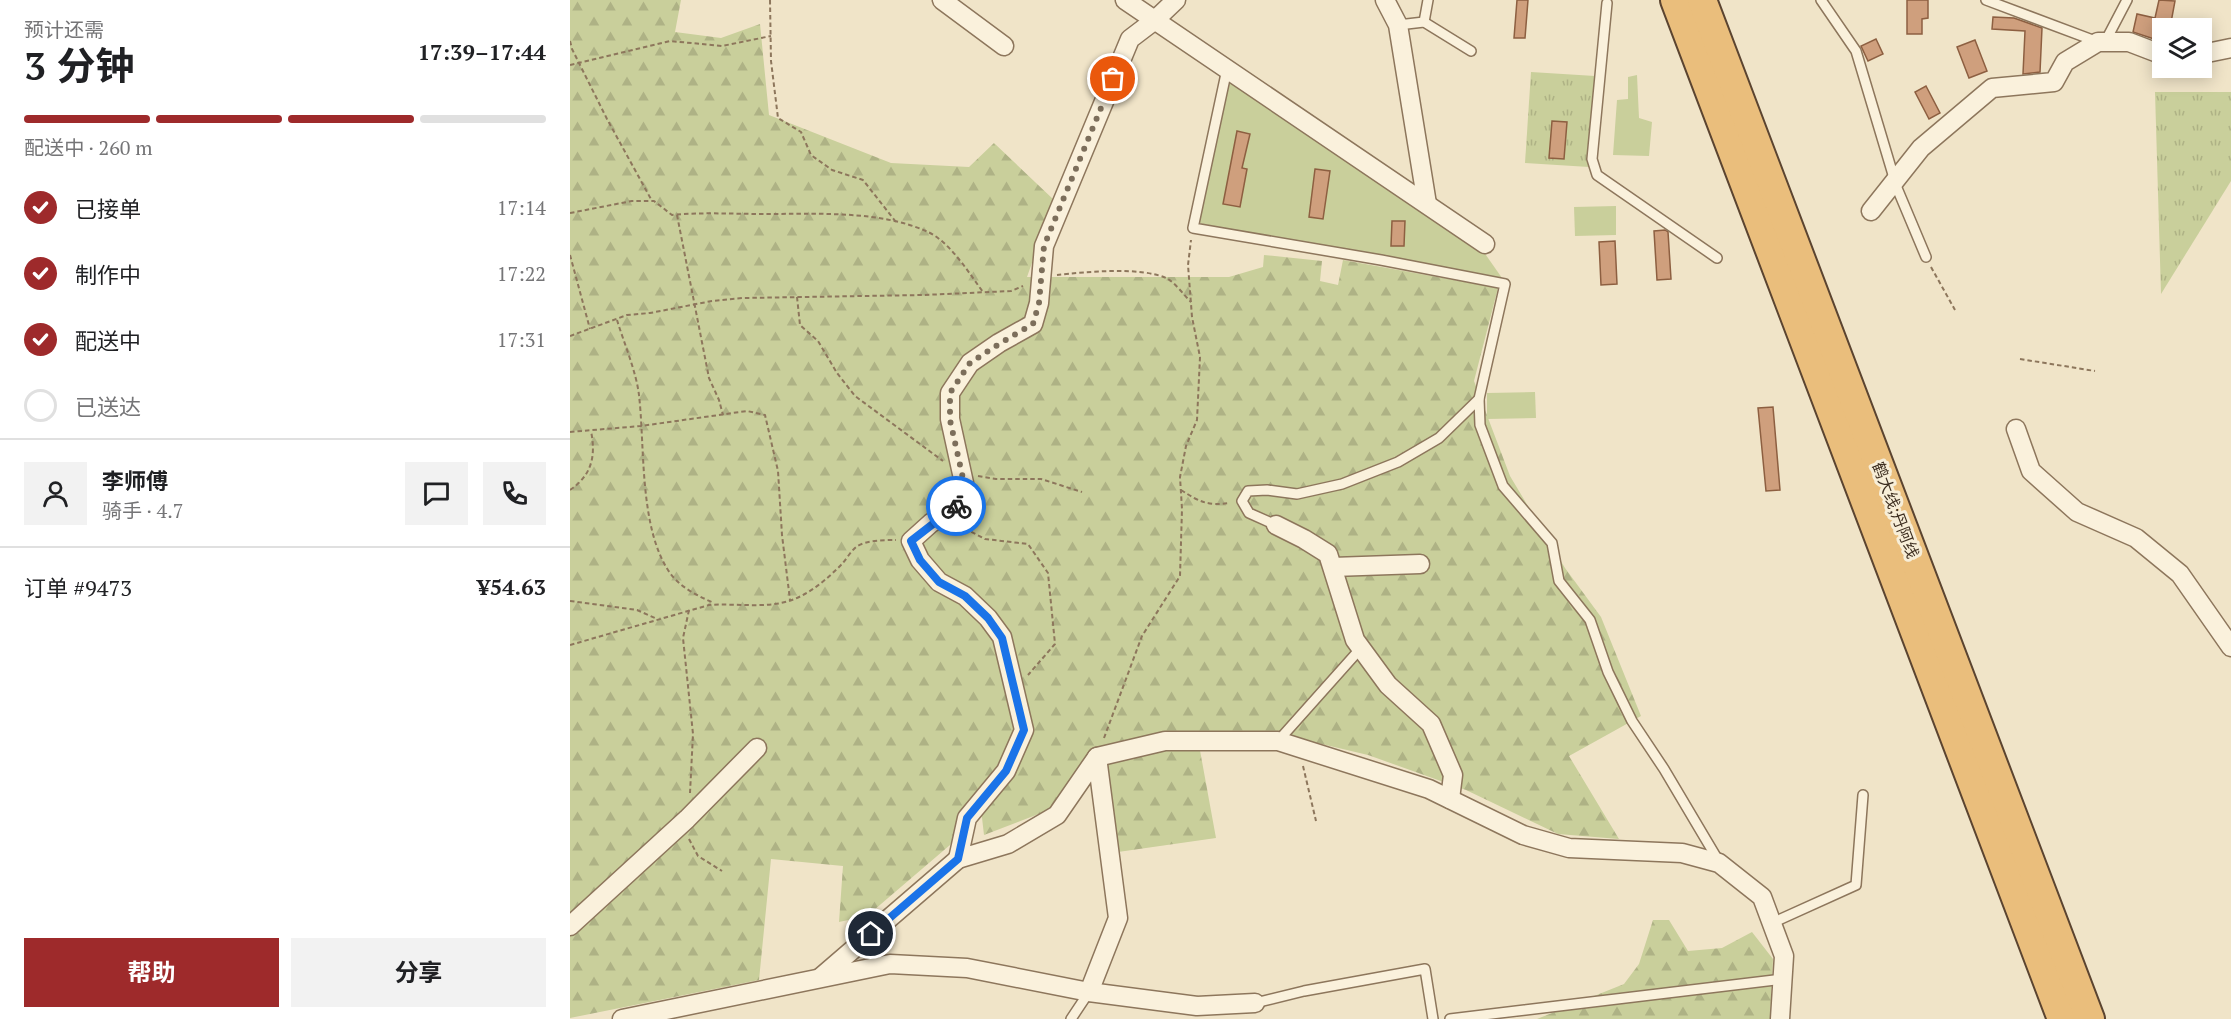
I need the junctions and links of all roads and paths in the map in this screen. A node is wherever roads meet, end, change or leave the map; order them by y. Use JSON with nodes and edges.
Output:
{"nodes":[{"id":1,"x":770,"y":0,"type":"edge"},
{"id":2,"x":942,"y":0,"type":"edge"},
{"id":3,"x":1125,"y":0,"type":"edge"},
{"id":4,"x":1176,"y":0,"type":"edge"},
{"id":5,"x":1385,"y":0,"type":"edge"},
{"id":6,"x":1428,"y":0,"type":"edge"},
{"id":7,"x":1675,"y":0,"type":"edge"},
{"id":8,"x":1702,"y":0,"type":"edge"},
{"id":9,"x":1821,"y":0,"type":"edge"},
{"id":10,"x":1986,"y":0,"type":"edge"},
{"id":11,"x":2127,"y":0,"type":"edge"},
{"id":12,"x":1608,"y":3,"type":"dead end"},
{"id":13,"x":1155,"y":20,"type":"junction"},
{"id":14,"x":1424,"y":22,"type":"junction"},
{"id":15,"x":1398,"y":26,"type":"junction"},
{"id":16,"x":771,"y":36,"type":"junction"},
{"id":17,"x":570,"y":41,"type":"edge"},
{"id":18,"x":2101,"y":42,"type":"junction"},
{"id":19,"x":1004,"y":46,"type":"dead end"},
{"id":20,"x":2231,"y":48,"type":"edge"},
{"id":21,"x":1471,"y":51,"type":"dead end"},
{"id":22,"x":2152,"y":51,"type":"edge"},
{"id":23,"x":2212,"y":52,"type":"edge"},
{"id":24,"x":578,"y":62,"type":"junction"},
{"id":25,"x":570,"y":65,"type":"edge"},
{"id":26,"x":1227,"y":68,"type":"junction"},
{"id":27,"x":1895,"y":180,"type":"junction"},
{"id":28,"x":652,"y":201,"type":"junction"},
{"id":29,"x":1427,"y":204,"type":"junction"},
{"id":30,"x":1871,"y":211,"type":"dead end"},
{"id":31,"x":570,"y":213,"type":"edge"},
{"id":32,"x":677,"y":215,"type":"junction"},
{"id":33,"x":896,"y":223,"type":"junction"},
{"id":34,"x":1193,"y":228,"type":"junction"},
{"id":35,"x":1485,"y":244,"type":"dead end"},
{"id":36,"x":570,"y":255,"type":"edge"},
{"id":37,"x":1926,"y":257,"type":"joint"},
{"id":38,"x":1717,"y":258,"type":"dead end"},
{"id":39,"x":1040,"y":280,"type":"junction"},
{"id":40,"x":983,"y":292,"type":"junction"},
{"id":41,"x":796,"y":297,"type":"junction"},
{"id":42,"x":1191,"y":302,"type":"junction"},
{"id":43,"x":695,"y":304,"type":"junction"},
{"id":44,"x":1955,"y":309,"type":"dead end"},
{"id":45,"x":616,"y":319,"type":"junction"},
{"id":46,"x":590,"y":329,"type":"junction"},
{"id":47,"x":570,"y":336,"type":"edge"},
{"id":48,"x":2020,"y":359,"type":"dead end"},
{"id":49,"x":2096,"y":371,"type":"dead end"},
{"id":50,"x":1479,"y":399,"type":"junction"},
{"id":51,"x":723,"y":415,"type":"junction"},
{"id":52,"x":641,"y":426,"type":"junction"},
{"id":53,"x":2016,"y":429,"type":"dead end"},
{"id":54,"x":591,"y":430,"type":"junction"},
{"id":55,"x":570,"y":432,"type":"edge"},
{"id":56,"x":962,"y":472,"type":"junction"},
{"id":57,"x":570,"y":490,"type":"edge"},
{"id":58,"x":1181,"y":490,"type":"junction"},
{"id":59,"x":1082,"y":492,"type":"dead end"},
{"id":60,"x":1242,"y":501,"type":"junction"},
{"id":61,"x":945,"y":515,"type":"junction"},
{"id":62,"x":1276,"y":525,"type":"joint"},
{"id":63,"x":911,"y":541,"type":"junction"},
{"id":64,"x":1420,"y":564,"type":"dead end"},
{"id":65,"x":1333,"y":567,"type":"junction"},
{"id":66,"x":790,"y":600,"type":"junction"},
{"id":67,"x":570,"y":601,"type":"edge"},
{"id":68,"x":717,"y":604,"type":"junction"},
{"id":69,"x":689,"y":610,"type":"junction"},
{"id":70,"x":657,"y":619,"type":"junction"},
{"id":71,"x":570,"y":645,"type":"edge"},
{"id":72,"x":2231,"y":647,"type":"edge"},
{"id":73,"x":1361,"y":648,"type":"junction"},
{"id":74,"x":1014,"y":691,"type":"junction"},
{"id":75,"x":1278,"y":741,"type":"junction"},
{"id":76,"x":757,"y":748,"type":"dead end"},
{"id":77,"x":1299,"y":748,"type":"junction"},
{"id":78,"x":1097,"y":757,"type":"junction"},
{"id":79,"x":1863,"y":795,"type":"dead end"},
{"id":80,"x":1450,"y":799,"type":"junction"},
{"id":81,"x":687,"y":819,"type":"junction"},
{"id":82,"x":1316,"y":821,"type":"dead end"},
{"id":83,"x":958,"y":859,"type":"junction"},
{"id":84,"x":1719,"y":862,"type":"junction"},
{"id":85,"x":722,"y":871,"type":"dead end"},
{"id":86,"x":1772,"y":923,"type":"junction"},
{"id":87,"x":570,"y":926,"type":"edge"},
{"id":88,"x":818,"y":979,"type":"junction"},
{"id":89,"x":1783,"y":979,"type":"junction"},
{"id":90,"x":1089,"y":992,"type":"junction"},
{"id":91,"x":1255,"y":1004,"type":"joint"},
{"id":92,"x":622,"y":1019,"type":"edge"},
{"id":93,"x":1071,"y":1019,"type":"edge"},
{"id":94,"x":1433,"y":1019,"type":"edge"},
{"id":95,"x":1450,"y":1019,"type":"edge"},
{"id":96,"x":1780,"y":1019,"type":"edge"},
{"id":97,"x":2062,"y":1019,"type":"edge"},
{"id":98,"x":2090,"y":1019,"type":"edge"}],
"edges":[{"from":1,"to":16,"type":"path"},
{"from":2,"to":19,"type":"street"},
{"from":3,"to":13,"type":"street"},
{"from":4,"to":13,"type":"street"},
{"from":5,"to":15,"type":"street"},
{"from":6,"to":14,"type":"lane"},
{"from":7,"to":97,"type":"highway","name":"鹤大线;丹阿线"},
{"from":8,"to":98,"type":"highway","name":"鹤大线;丹阿线"},
{"from":9,"to":27,"type":"lane"},
{"from":10,"to":18,"type":"lane"},
{"from":11,"to":18,"type":"lane"},
{"from":12,"to":38,"type":"lane"},
{"from":13,"to":26,"type":"street"},
{"from":13,"to":39,"type":"street"},
{"from":14,"to":15,"type":"lane"},
{"from":14,"to":21,"type":"lane"},
{"from":15,"to":29,"type":"street"},
{"from":16,"to":24,"type":"path"},
{"from":16,"to":33,"type":"path"},
{"from":17,"to":24,"type":"path"},
{"from":18,"to":22,"type":"street"},
{"from":18,"to":27,"type":"street"},
{"from":20,"to":23,"type":"street"},
{"from":24,"to":25,"type":"path"},
{"from":24,"to":28,"type":"path"},
{"from":26,"to":29,"type":"street"},
{"from":26,"to":34,"type":"lane"},
{"from":27,"to":30,"type":"street"},
{"from":27,"to":37,"type":"lane"},
{"from":28,"to":31,"type":"path"},
{"from":28,"to":32,"type":"path"},
{"from":29,"to":35,"type":"street"},
{"from":32,"to":33,"type":"path"},
{"from":32,"to":43,"type":"path"},
{"from":33,"to":40,"type":"path"},
{"from":34,"to":42,"type":"path"},
{"from":34,"to":50,"type":"lane"},
{"from":36,"to":46,"type":"path"},
{"from":37,"to":44,"type":"path"},
{"from":39,"to":40,"type":"path"},
{"from":39,"to":42,"type":"path"},
{"from":39,"to":56,"type":"street"},
{"from":40,"to":41,"type":"path"},
{"from":41,"to":43,"type":"path"},
{"from":41,"to":56,"type":"path"},
{"from":42,"to":58,"type":"path"},
{"from":43,"to":45,"type":"path"},
{"from":43,"to":51,"type":"path"},
{"from":45,"to":46,"type":"path"},
{"from":45,"to":52,"type":"path"},
{"from":46,"to":47,"type":"path"},
{"from":48,"to":49,"type":"path"},
{"from":50,"to":60,"type":"lane"},
{"from":50,"to":84,"type":"lane"},
{"from":51,"to":52,"type":"path"},
{"from":51,"to":66,"type":"path"},
{"from":52,"to":54,"type":"path"},
{"from":52,"to":68,"type":"path"},
{"from":53,"to":72,"type":"street"},
{"from":54,"to":55,"type":"path"},
{"from":54,"to":57,"type":"path"},
{"from":56,"to":59,"type":"path"},
{"from":56,"to":61,"type":"street"},
{"from":58,"to":60,"type":"path"},
{"from":58,"to":78,"type":"path"},
{"from":60,"to":62,"type":"lane"},
{"from":61,"to":63,"type":"street"},
{"from":61,"to":74,"type":"path"},
{"from":62,"to":65,"type":"street"},
{"from":63,"to":66,"type":"path"},
{"from":63,"to":74,"type":"street"},
{"from":64,"to":65,"type":"street"},
{"from":65,"to":73,"type":"street"},
{"from":66,"to":68,"type":"path"},
{"from":67,"to":70,"type":"path"},
{"from":68,"to":69,"type":"path"},
{"from":69,"to":70,"type":"path"},
{"from":69,"to":81,"type":"path"},
{"from":70,"to":71,"type":"path"},
{"from":73,"to":75,"type":"lane"},
{"from":73,"to":80,"type":"street"},
{"from":74,"to":83,"type":"street"},
{"from":75,"to":77,"type":"street"},
{"from":75,"to":78,"type":"street"},
{"from":76,"to":81,"type":"street"},
{"from":77,"to":80,"type":"street"},
{"from":77,"to":82,"type":"path"},
{"from":78,"to":83,"type":"street"},
{"from":78,"to":90,"type":"street"},
{"from":79,"to":86,"type":"lane"},
{"from":80,"to":84,"type":"street"},
{"from":81,"to":85,"type":"path"},
{"from":81,"to":87,"type":"street"},
{"from":83,"to":88,"type":"street"},
{"from":84,"to":86,"type":"street"},
{"from":86,"to":89,"type":"street"},
{"from":88,"to":90,"type":"street"},
{"from":88,"to":92,"type":"street"},
{"from":89,"to":95,"type":"lane"},
{"from":89,"to":96,"type":"street"},
{"from":90,"to":91,"type":"street"},
{"from":90,"to":93,"type":"lane"},
{"from":91,"to":94,"type":"lane"}]}
